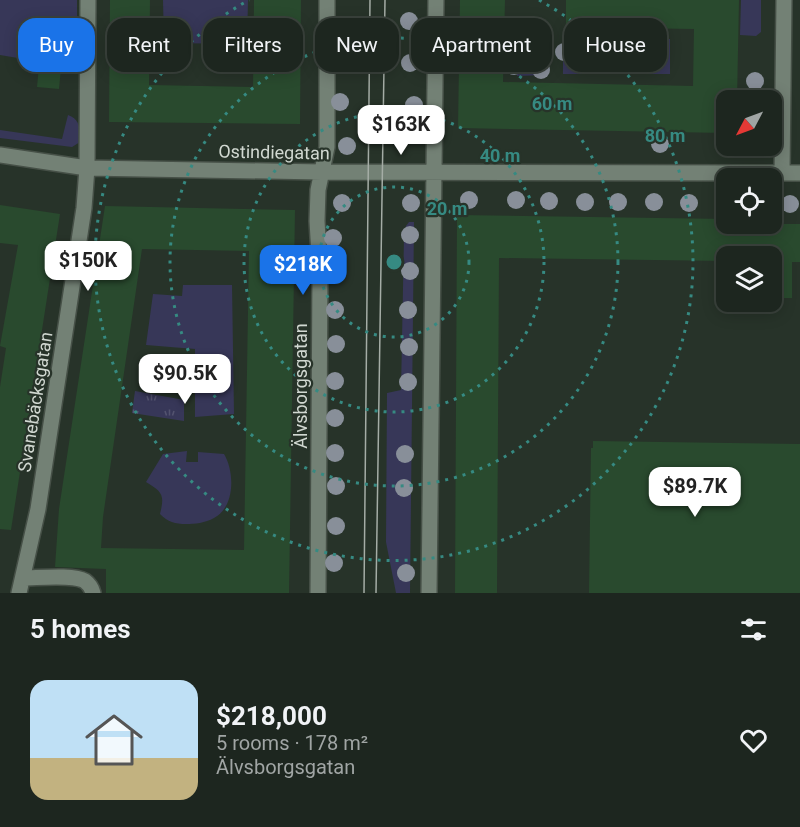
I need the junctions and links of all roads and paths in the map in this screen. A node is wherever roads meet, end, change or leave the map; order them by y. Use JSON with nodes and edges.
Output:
{"nodes":[{"id":1,"x":88,"y":0,"type":"edge"},
{"id":2,"x":327,"y":0,"type":"edge"},
{"id":3,"x":436,"y":0,"type":"edge"},
{"id":4,"x":784,"y":0,"type":"edge"},
{"id":5,"x":0,"y":155,"type":"edge"},
{"id":6,"x":87,"y":168,"type":"junction"},
{"id":7,"x":322,"y":172,"type":"junction"},
{"id":8,"x":434,"y":173,"type":"junction"},
{"id":9,"x":716,"y":173,"type":"edge"},
{"id":10,"x":782,"y":173,"type":"joint"},
{"id":11,"x":800,"y":173,"type":"edge"},
{"id":12,"x":21,"y":585,"type":"edge"},
{"id":13,"x":93,"y":593,"type":"edge"},
{"id":14,"x":318,"y":593,"type":"edge"},
{"id":15,"x":429,"y":593,"type":"edge"}],
"edges":[{"from":1,"to":6,"type":"street","name":"Svanebäcksgatan"},
{"from":2,"to":7,"type":"street","name":"Älvsborgsgatan"},
{"from":3,"to":8,"type":"street"},
{"from":4,"to":10,"type":"street"},
{"from":5,"to":6,"type":"street","name":"Ostindiegatan"},
{"from":6,"to":7,"type":"street","name":"Ostindiegatan"},
{"from":6,"to":12,"type":"street","name":"Svanebäcksgatan"},
{"from":7,"to":8,"type":"street","name":"Ostindiegatan"},
{"from":7,"to":14,"type":"street","name":"Älvsborgsgatan"},
{"from":8,"to":9,"type":"street","name":"Ostindiegatan"},
{"from":8,"to":15,"type":"street"},
{"from":10,"to":11,"type":"street","name":"Ostindiegatan"},
{"from":12,"to":13,"type":"street"}]}
